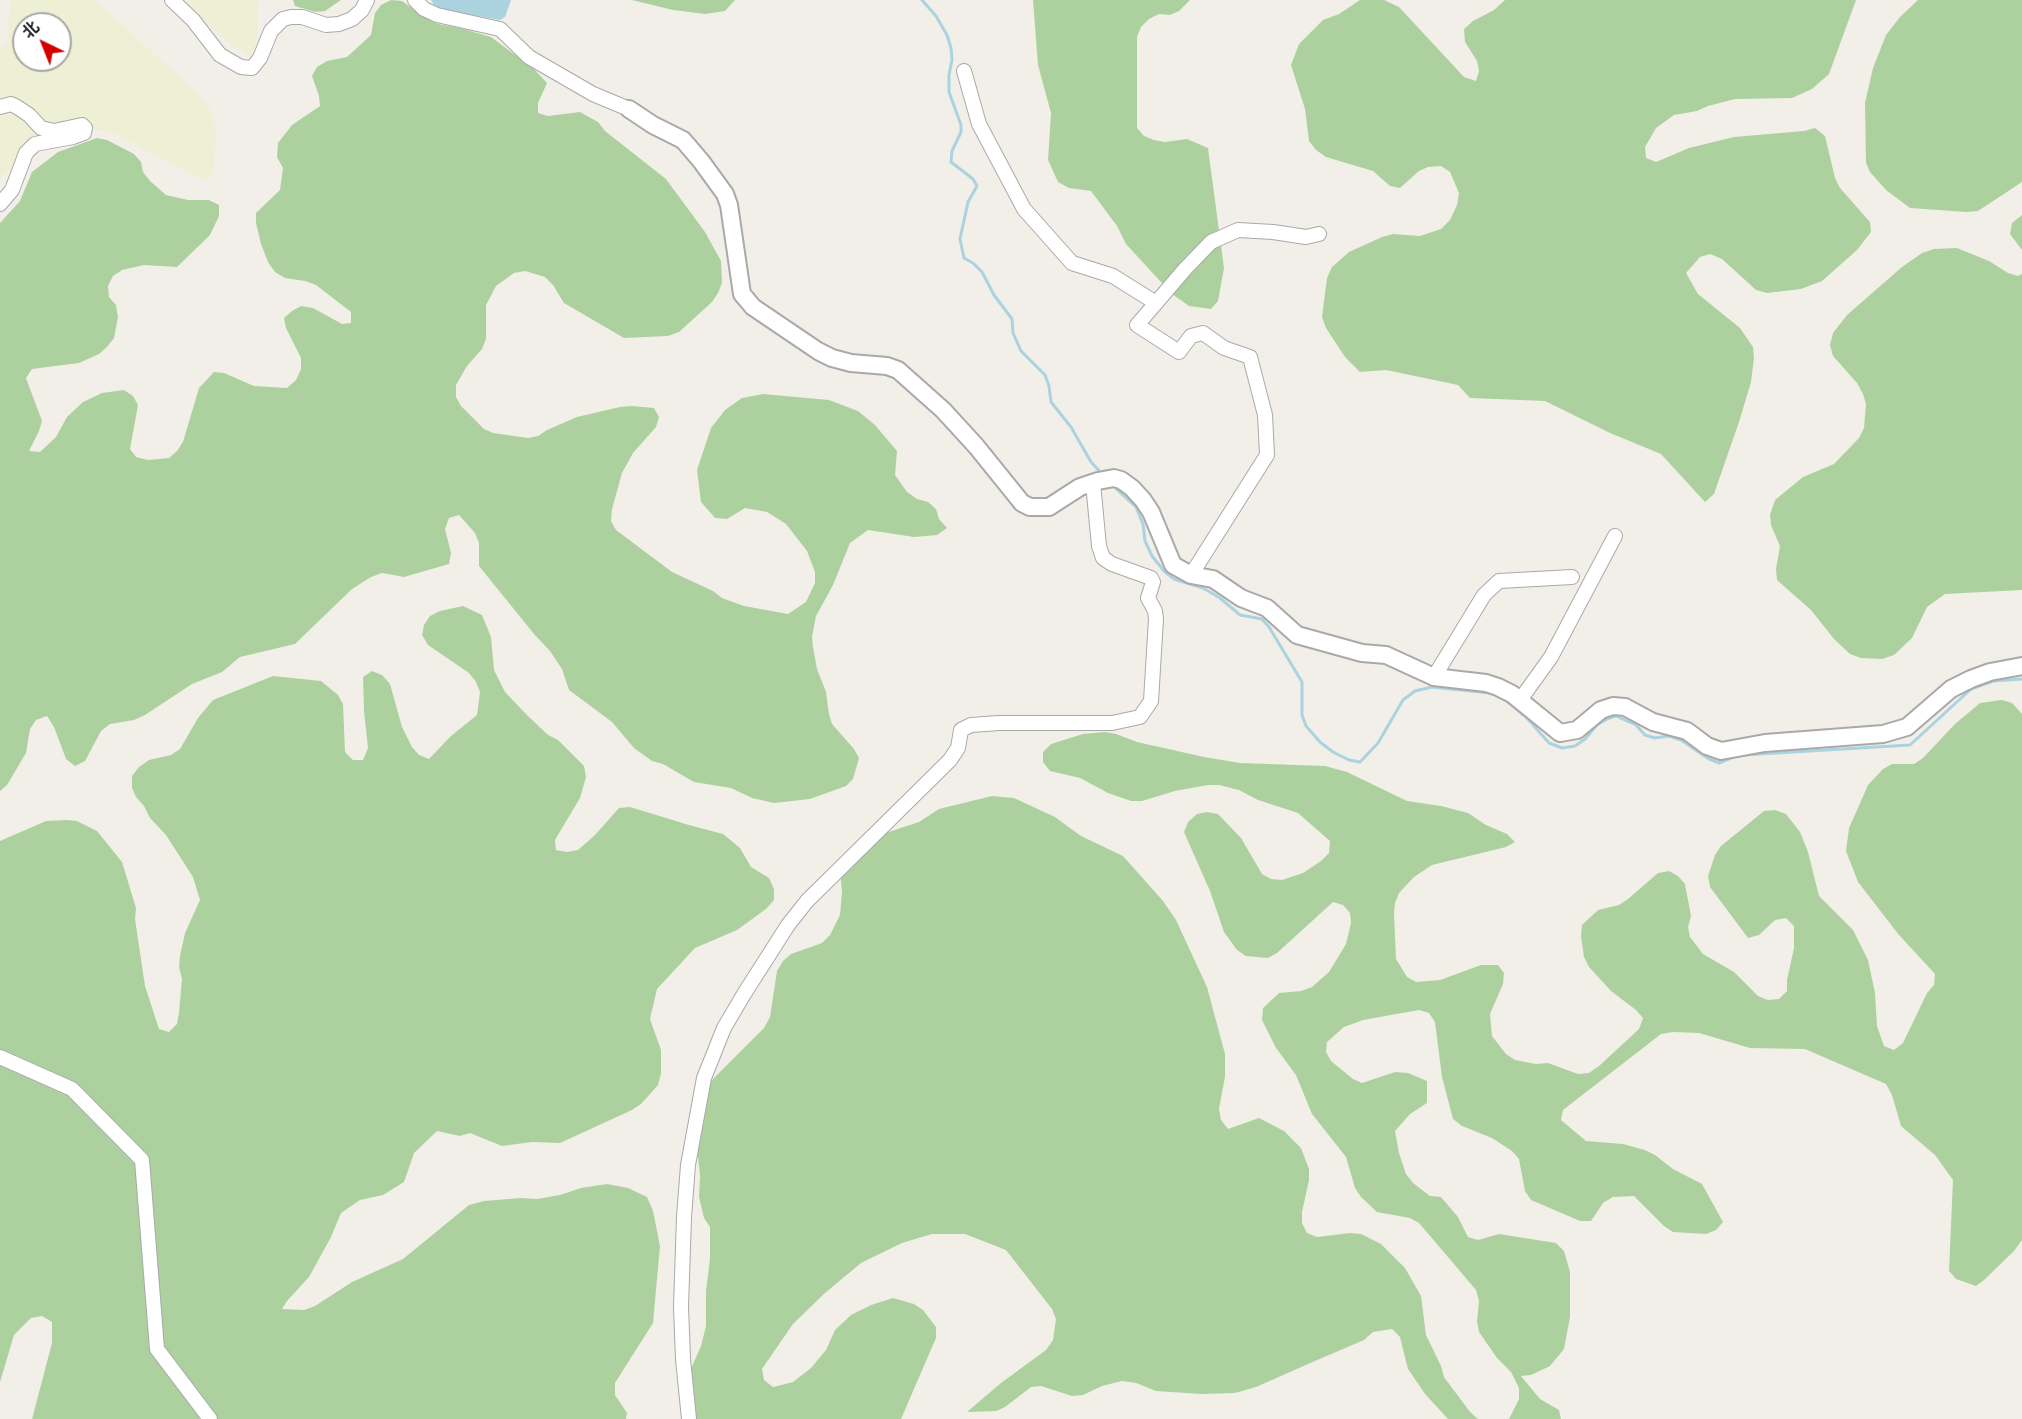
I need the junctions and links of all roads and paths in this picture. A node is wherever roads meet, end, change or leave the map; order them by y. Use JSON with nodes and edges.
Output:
{"nodes":[{"id":1,"x":172,"y":0,"type":"edge"},
{"id":2,"x":367,"y":0,"type":"edge"},
{"id":3,"x":415,"y":0,"type":"edge"},
{"id":4,"x":964,"y":71,"type":"dead end"},
{"id":5,"x":0,"y":107,"type":"edge"},
{"id":6,"x":629,"y":108,"type":"joint"},
{"id":7,"x":0,"y":204,"type":"edge"},
{"id":8,"x":1319,"y":234,"type":"dead end"},
{"id":9,"x":1156,"y":303,"type":"junction"},
{"id":10,"x":1102,"y":480,"type":"junction"},
{"id":11,"x":1615,"y":536,"type":"dead end"},
{"id":12,"x":1191,"y":575,"type":"junction"},
{"id":13,"x":1572,"y":577,"type":"dead end"},
{"id":14,"x":2022,"y":666,"type":"edge"},
{"id":15,"x":1434,"y":677,"type":"junction"},
{"id":16,"x":1520,"y":700,"type":"junction"},
{"id":17,"x":0,"y":1056,"type":"edge"},
{"id":18,"x":210,"y":1419,"type":"edge"},
{"id":19,"x":689,"y":1419,"type":"edge"}],
"edges":[{"from":1,"to":2,"type":"street"},
{"from":3,"to":6,"type":"street"},
{"from":4,"to":9,"type":"street"},
{"from":5,"to":7,"type":"street"},
{"from":6,"to":10,"type":"street"},
{"from":8,"to":9,"type":"street"},
{"from":9,"to":12,"type":"street"},
{"from":10,"to":12,"type":"street"},
{"from":10,"to":19,"type":"street"},
{"from":11,"to":16,"type":"street"},
{"from":12,"to":15,"type":"street"},
{"from":13,"to":15,"type":"street"},
{"from":14,"to":16,"type":"street"},
{"from":15,"to":16,"type":"street"},
{"from":17,"to":18,"type":"street"}]}
